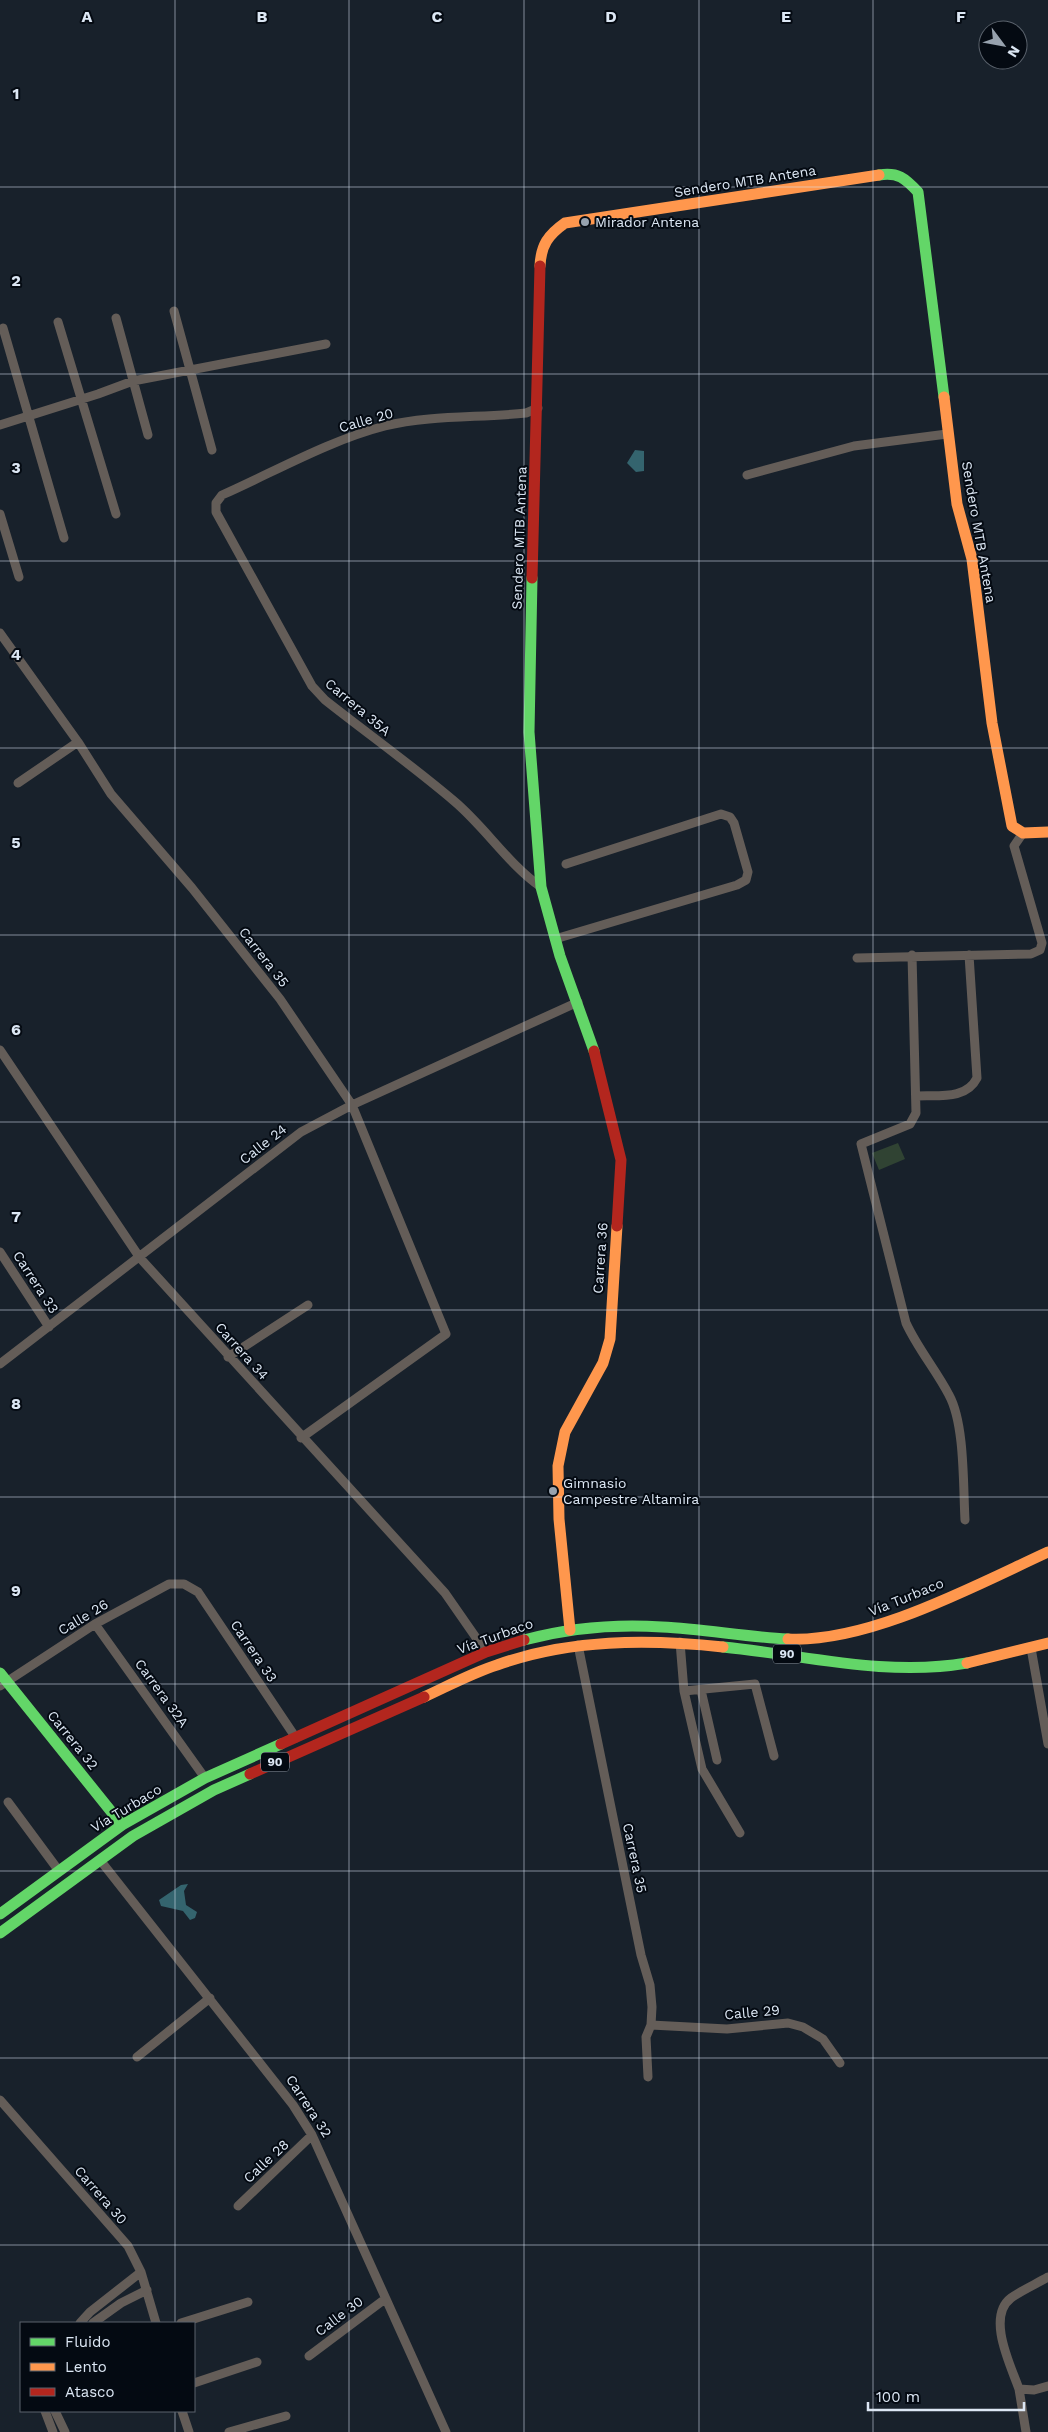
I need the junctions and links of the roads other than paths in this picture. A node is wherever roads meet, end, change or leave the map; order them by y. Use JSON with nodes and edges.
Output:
{"nodes":[{"id":1,"x":174,"y":312,"type":"dead end"},
{"id":2,"x":116,"y":318,"type":"dead end"},
{"id":3,"x":58,"y":322,"type":"dead end"},
{"id":4,"x":3,"y":328,"type":"dead end"},
{"id":5,"x":326,"y":344,"type":"dead end"},
{"id":6,"x":190,"y":369,"type":"junction"},
{"id":7,"x":134,"y":381,"type":"junction"},
{"id":8,"x":81,"y":399,"type":"junction"},
{"id":9,"x":538,"y":408,"type":"junction"},
{"id":10,"x":29,"y":416,"type":"junction"},
{"id":11,"x":0,"y":425,"type":"edge"},
{"id":12,"x":947,"y":434,"type":"junction"},
{"id":13,"x":148,"y":435,"type":"dead end"},
{"id":14,"x":212,"y":450,"type":"dead end"},
{"id":15,"x":747,"y":475,"type":"dead end"},
{"id":16,"x":216,"y":503,"type":"joint"},
{"id":17,"x":0,"y":514,"type":"edge"},
{"id":18,"x":116,"y":514,"type":"dead end"},
{"id":19,"x":64,"y":538,"type":"dead end"},
{"id":20,"x":19,"y":577,"type":"dead end"},
{"id":21,"x":0,"y":633,"type":"edge"},
{"id":22,"x":78,"y":742,"type":"junction"},
{"id":23,"x":18,"y":783,"type":"dead end"},
{"id":24,"x":1048,"y":832,"type":"edge"},
{"id":25,"x":1023,"y":833,"type":"junction"},
{"id":26,"x":566,"y":864,"type":"dead end"},
{"id":27,"x":541,"y":887,"type":"junction"},
{"id":28,"x":555,"y":939,"type":"junction"},
{"id":29,"x":912,"y":955,"type":"junction"},
{"id":30,"x":969,"y":955,"type":"junction"},
{"id":31,"x":857,"y":958,"type":"dead end"},
{"id":32,"x":578,"y":1002,"type":"junction"},
{"id":33,"x":0,"y":1050,"type":"edge"},
{"id":34,"x":917,"y":1096,"type":"junction"},
{"id":35,"x":352,"y":1105,"type":"junction"},
{"id":36,"x":0,"y":1252,"type":"edge"},
{"id":37,"x":140,"y":1258,"type":"junction"},
{"id":38,"x":308,"y":1305,"type":"dead end"},
{"id":39,"x":49,"y":1327,"type":"junction"},
{"id":40,"x":228,"y":1357,"type":"junction"},
{"id":41,"x":0,"y":1364,"type":"edge"},
{"id":42,"x":301,"y":1438,"type":"junction"},
{"id":43,"x":965,"y":1520,"type":"dead end"},
{"id":44,"x":1048,"y":1552,"type":"edge"},
{"id":45,"x":1048,"y":1562,"type":"edge"},
{"id":46,"x":184,"y":1584,"type":"joint"},
{"id":47,"x":939,"y":1601,"type":"junction"},
{"id":48,"x":95,"y":1624,"type":"junction"},
{"id":49,"x":570,"y":1630,"type":"junction"},
{"id":50,"x":1048,"y":1631,"type":"edge"},
{"id":51,"x":680,"y":1642,"type":"junction"},
{"id":52,"x":1048,"y":1643,"type":"edge"},
{"id":53,"x":578,"y":1645,"type":"junction"},
{"id":54,"x":1031,"y":1648,"type":"junction"},
{"id":55,"x":486,"y":1652,"type":"junction"},
{"id":56,"x":996,"y":1659,"type":"junction"},
{"id":57,"x":2,"y":1680,"type":"edge"},
{"id":58,"x":701,"y":1690,"type":"junction"},
{"id":59,"x":684,"y":1691,"type":"junction"},
{"id":60,"x":296,"y":1738,"type":"junction"},
{"id":61,"x":1048,"y":1744,"type":"edge"},
{"id":62,"x":774,"y":1756,"type":"dead end"},
{"id":63,"x":717,"y":1760,"type":"dead end"},
{"id":64,"x":206,"y":1778,"type":"junction"},
{"id":65,"x":8,"y":1802,"type":"dead end"},
{"id":66,"x":122,"y":1826,"type":"junction"},
{"id":67,"x":740,"y":1833,"type":"dead end"},
{"id":68,"x":100,"y":1860,"type":"junction"},
{"id":69,"x":59,"y":1871,"type":"junction"},
{"id":70,"x":0,"y":1914,"type":"edge"},
{"id":71,"x":0,"y":1933,"type":"edge"},
{"id":72,"x":210,"y":1998,"type":"junction"},
{"id":73,"x":651,"y":2025,"type":"junction"},
{"id":74,"x":137,"y":2056,"type":"dead end"},
{"id":75,"x":840,"y":2063,"type":"dead end"},
{"id":76,"x":648,"y":2077,"type":"dead end"},
{"id":77,"x":1,"y":2101,"type":"edge"},
{"id":78,"x":312,"y":2135,"type":"junction"},
{"id":79,"x":238,"y":2206,"type":"dead end"},
{"id":80,"x":141,"y":2272,"type":"junction"},
{"id":81,"x":1048,"y":2277,"type":"edge"},
{"id":82,"x":147,"y":2290,"type":"junction"},
{"id":83,"x":385,"y":2299,"type":"junction"},
{"id":84,"x":248,"y":2302,"type":"dead end"},
{"id":85,"x":81,"y":2322,"type":"edge"},
{"id":86,"x":94,"y":2322,"type":"edge"},
{"id":87,"x":156,"y":2322,"type":"edge"},
{"id":88,"x":184,"y":2322,"type":"edge"},
{"id":89,"x":310,"y":2356,"type":"dead end"},
{"id":90,"x":257,"y":2362,"type":"dead end"},
{"id":91,"x":195,"y":2383,"type":"edge"},
{"id":92,"x":1048,"y":2386,"type":"edge"},
{"id":93,"x":1019,"y":2389,"type":"junction"},
{"id":94,"x":45,"y":2412,"type":"edge"},
{"id":95,"x":55,"y":2412,"type":"edge"},
{"id":96,"x":182,"y":2412,"type":"edge"},
{"id":97,"x":286,"y":2416,"type":"dead end"},
{"id":98,"x":53,"y":2432,"type":"edge"},
{"id":99,"x":65,"y":2432,"type":"edge"},
{"id":100,"x":189,"y":2432,"type":"edge"},
{"id":101,"x":229,"y":2432,"type":"edge"},
{"id":102,"x":446,"y":2432,"type":"edge"},
{"id":103,"x":1026,"y":2432,"type":"edge"}],
"edges":[{"from":1,"to":6,"type":"street"},
{"from":2,"to":7,"type":"street"},
{"from":3,"to":8,"type":"street"},
{"from":4,"to":10,"type":"street"},
{"from":5,"to":6,"type":"street"},
{"from":6,"to":7,"type":"street"},
{"from":6,"to":14,"type":"street"},
{"from":7,"to":8,"type":"street"},
{"from":7,"to":13,"type":"street"},
{"from":8,"to":10,"type":"street"},
{"from":8,"to":18,"type":"street"},
{"from":9,"to":12,"type":"main road","name":"Sendero MTB Antena"},
{"from":9,"to":16,"type":"street","name":"Calle 20"},
{"from":9,"to":27,"type":"main road","name":"Sendero MTB Antena"},
{"from":10,"to":11,"type":"street"},
{"from":10,"to":19,"type":"street"},
{"from":12,"to":15,"type":"street"},
{"from":12,"to":25,"type":"main road","name":"Sendero MTB Antena"},
{"from":16,"to":27,"type":"street","name":"Carrera 35A"},
{"from":17,"to":20,"type":"street"},
{"from":21,"to":22,"type":"street","name":"Carrera 35"},
{"from":22,"to":23,"type":"street"},
{"from":22,"to":35,"type":"street","name":"Carrera 35"},
{"from":24,"to":25,"type":"main road"},
{"from":25,"to":30,"type":"street"},
{"from":26,"to":28,"type":"street"},
{"from":27,"to":28,"type":"main road","name":"Carrera 36"},
{"from":28,"to":32,"type":"main road","name":"Carrera 36"},
{"from":29,"to":30,"type":"street"},
{"from":29,"to":31,"type":"street"},
{"from":29,"to":34,"type":"street"},
{"from":30,"to":34,"type":"street"},
{"from":32,"to":35,"type":"street","name":"Calle 24"},
{"from":32,"to":49,"type":"main road","name":"Carrera 36"},
{"from":33,"to":37,"type":"street","name":"Carrera 34"},
{"from":34,"to":43,"type":"street"},
{"from":35,"to":37,"type":"street","name":"Calle 24"},
{"from":35,"to":42,"type":"street","name":"Carrera 35"},
{"from":36,"to":39,"type":"street","name":"Carrera 33"},
{"from":37,"to":39,"type":"street","name":"Calle 24"},
{"from":37,"to":40,"type":"street","name":"Carrera 34"},
{"from":38,"to":40,"type":"street"},
{"from":39,"to":41,"type":"street","name":"Calle 24"},
{"from":40,"to":42,"type":"street","name":"Carrera 34"},
{"from":42,"to":55,"type":"street","name":"Carrera 34"},
{"from":44,"to":47,"type":"main road","name":"Vía Turbaco","number":"90"},
{"from":45,"to":47,"type":"main road"},
{"from":46,"to":48,"type":"street","name":"Calle 26"},
{"from":46,"to":60,"type":"street","name":"Carrera 33"},
{"from":47,"to":49,"type":"main road","name":"Vía Turbaco","number":"90"},
{"from":48,"to":57,"type":"street","name":"Calle 26"},
{"from":48,"to":64,"type":"street","name":"Carrera 32A"},
{"from":49,"to":55,"type":"main road","name":"Vía Turbaco","number":"90"},
{"from":50,"to":56,"type":"main road"},
{"from":51,"to":53,"type":"main road","name":"Vía Turbaco","number":"90"},
{"from":51,"to":56,"type":"main road","name":"Vía Turbaco","number":"90"},
{"from":51,"to":59,"type":"street"},
{"from":52,"to":54,"type":"main road","name":"Vía Turbaco","number":"90"},
{"from":53,"to":68,"type":"main road","name":"Vía Turbaco","number":"90"},
{"from":53,"to":73,"type":"street","name":"Carrera 35"},
{"from":54,"to":56,"type":"main road","name":"Vía Turbaco","number":"90"},
{"from":54,"to":61,"type":"street"},
{"from":55,"to":60,"type":"main road","name":"Vía Turbaco","number":"90"},
{"from":57,"to":66,"type":"main road","name":"Carrera 32"},
{"from":58,"to":59,"type":"street"},
{"from":58,"to":62,"type":"street"},
{"from":58,"to":63,"type":"street"},
{"from":59,"to":67,"type":"street"},
{"from":60,"to":64,"type":"main road","name":"Vía Turbaco","number":"90"},
{"from":64,"to":66,"type":"main road","name":"Vía Turbaco","number":"90"},
{"from":65,"to":69,"type":"street"},
{"from":66,"to":69,"type":"main road","name":"Vía Turbaco","number":"90"},
{"from":68,"to":71,"type":"main road","name":"Vía Turbaco","number":"90"},
{"from":68,"to":72,"type":"street","name":"Carrera 32"},
{"from":69,"to":70,"type":"main road","name":"Vía Turbaco","number":"90"},
{"from":72,"to":74,"type":"street"},
{"from":72,"to":78,"type":"street","name":"Carrera 32"},
{"from":73,"to":75,"type":"street","name":"Calle 29"},
{"from":73,"to":76,"type":"street","name":"Carrera 35"},
{"from":77,"to":80,"type":"street","name":"Carrera 30"},
{"from":78,"to":79,"type":"street","name":"Calle 28"},
{"from":78,"to":83,"type":"street","name":"Carrera 32"},
{"from":80,"to":82,"type":"street","name":"Carrera 30"},
{"from":80,"to":85,"type":"street"},
{"from":81,"to":93,"type":"street"},
{"from":82,"to":86,"type":"street"},
{"from":82,"to":87,"type":"street","name":"Carrera 30"},
{"from":83,"to":89,"type":"street","name":"Calle 30"},
{"from":83,"to":102,"type":"street","name":"Carrera 32"},
{"from":84,"to":88,"type":"street"},
{"from":90,"to":91,"type":"street"},
{"from":92,"to":93,"type":"street"},
{"from":93,"to":103,"type":"street"},
{"from":94,"to":98,"type":"street"},
{"from":95,"to":99,"type":"street"},
{"from":96,"to":100,"type":"street"},
{"from":97,"to":101,"type":"street"}]}
